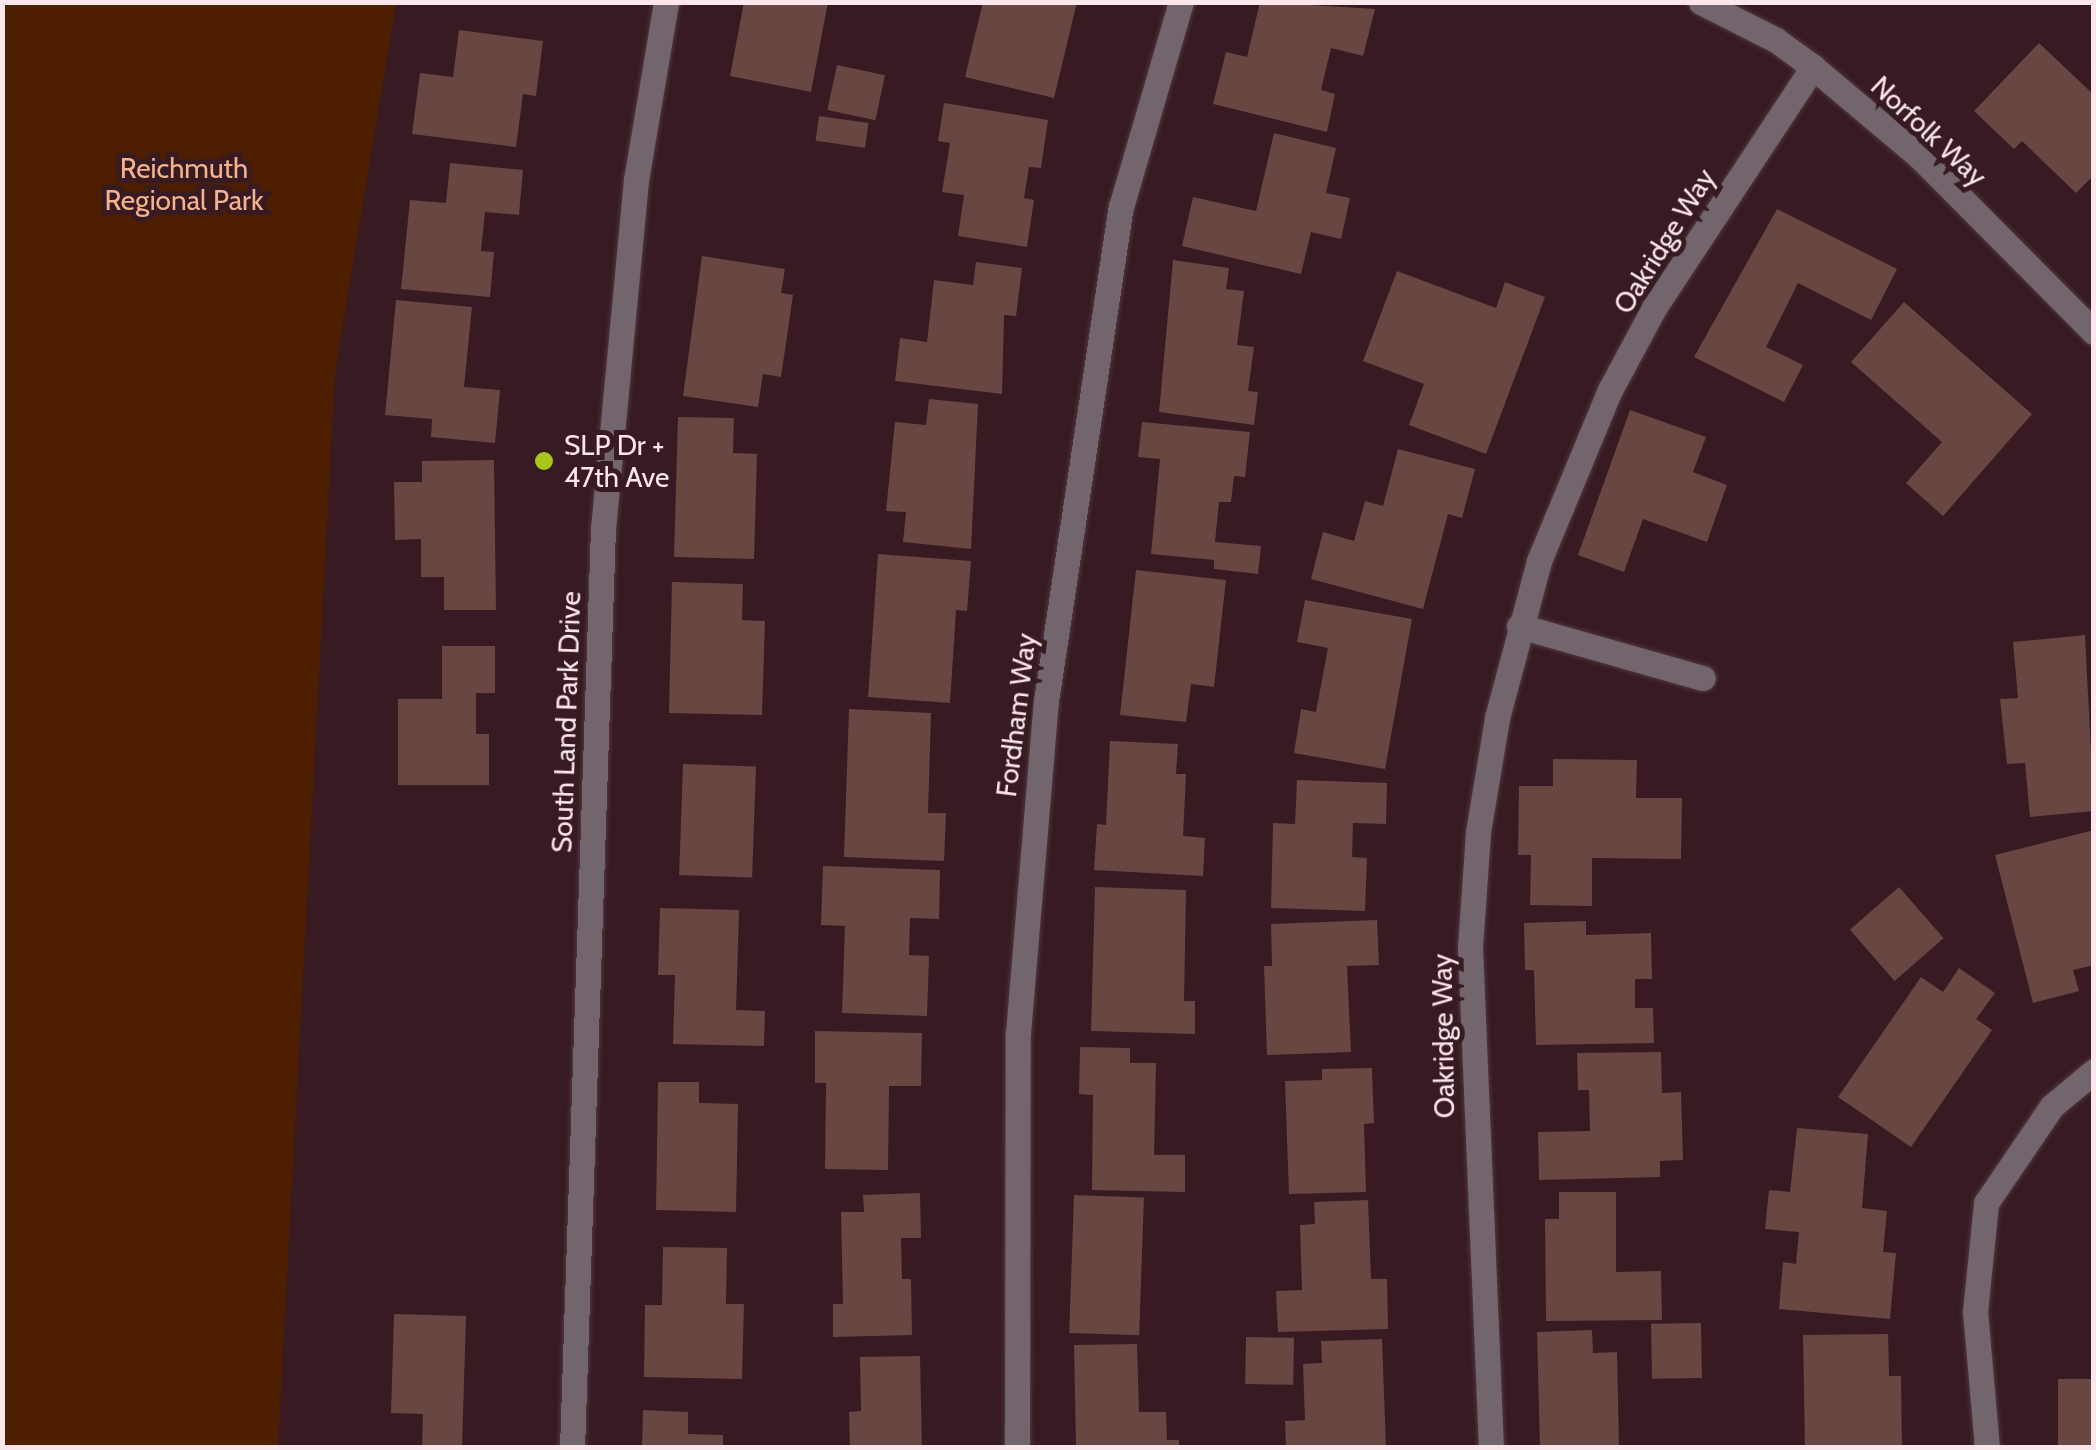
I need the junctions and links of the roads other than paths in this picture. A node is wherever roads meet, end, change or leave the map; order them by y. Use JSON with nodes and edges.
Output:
{"nodes":[{"id":1,"x":666,"y":2,"type":"edge"},
{"id":2,"x":1180,"y":2,"type":"edge"},
{"id":3,"x":1701,"y":2,"type":"edge"},
{"id":4,"x":1813,"y":66,"type":"junction"},
{"id":5,"x":2094,"y":332,"type":"edge"},
{"id":6,"x":1519,"y":626,"type":"junction"},
{"id":7,"x":1704,"y":678,"type":"dead end"},
{"id":8,"x":2094,"y":1072,"type":"edge"},
{"id":9,"x":572,"y":1448,"type":"edge"},
{"id":10,"x":1017,"y":1448,"type":"edge"},
{"id":11,"x":1491,"y":1448,"type":"edge"},
{"id":12,"x":1987,"y":1448,"type":"edge"}],
"edges":[{"from":1,"to":9,"type":"street","name":"South Land Park Drive"},
{"from":2,"to":10,"type":"street","name":"Fordham Way"},
{"from":3,"to":4,"type":"street","name":"Norfolk Way"},
{"from":4,"to":5,"type":"street","name":"Norfolk Way"},
{"from":4,"to":6,"type":"street","name":"Oakridge Way"},
{"from":6,"to":7,"type":"street"},
{"from":6,"to":11,"type":"street","name":"Oakridge Way"},
{"from":8,"to":12,"type":"street"}]}
